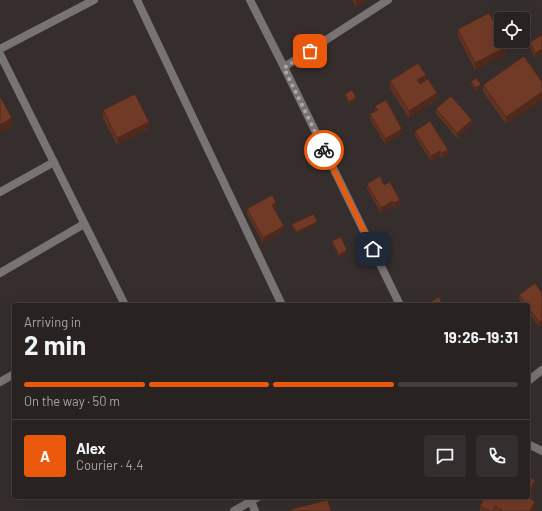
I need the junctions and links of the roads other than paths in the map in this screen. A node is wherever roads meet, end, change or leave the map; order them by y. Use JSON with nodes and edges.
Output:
{"nodes":[{"id":1,"x":94,"y":0,"type":"edge"},
{"id":2,"x":136,"y":0,"type":"edge"},
{"id":3,"x":250,"y":0,"type":"edge"},
{"id":4,"x":388,"y":0,"type":"edge"},
{"id":5,"x":0,"y":49,"type":"edge"},
{"id":6,"x":0,"y":54,"type":"edge"},
{"id":7,"x":284,"y":68,"type":"junction"},
{"id":8,"x":54,"y":162,"type":"junction"},
{"id":9,"x":0,"y":192,"type":"edge"},
{"id":10,"x":84,"y":224,"type":"junction"},
{"id":11,"x":0,"y":273,"type":"edge"},
{"id":12,"x":124,"y":303,"type":"edge"},
{"id":13,"x":281,"y":303,"type":"edge"},
{"id":14,"x":399,"y":303,"type":"edge"},
{"id":15,"x":542,"y":370,"type":"edge"},
{"id":16,"x":12,"y":375,"type":"edge"},
{"id":17,"x":530,"y":379,"type":"edge"},
{"id":18,"x":0,"y":382,"type":"edge"},
{"id":19,"x":530,"y":445,"type":"edge"},
{"id":20,"x":542,"y":451,"type":"edge"},
{"id":21,"x":255,"y":499,"type":"edge"},
{"id":22,"x":234,"y":511,"type":"edge"},
{"id":23,"x":255,"y":511,"type":"edge"}],
"edges":[{"from":1,"to":5,"type":"street"},
{"from":2,"to":13,"type":"street"},
{"from":3,"to":7,"type":"street"},
{"from":4,"to":7,"type":"street"},
{"from":6,"to":8,"type":"street"},
{"from":7,"to":14,"type":"street"},
{"from":8,"to":9,"type":"street"},
{"from":8,"to":10,"type":"street"},
{"from":10,"to":11,"type":"street"},
{"from":10,"to":12,"type":"street"},
{"from":15,"to":17,"type":"street"},
{"from":16,"to":18,"type":"street"},
{"from":19,"to":20,"type":"street"},
{"from":21,"to":22,"type":"street"},
{"from":21,"to":23,"type":"street"}]}
